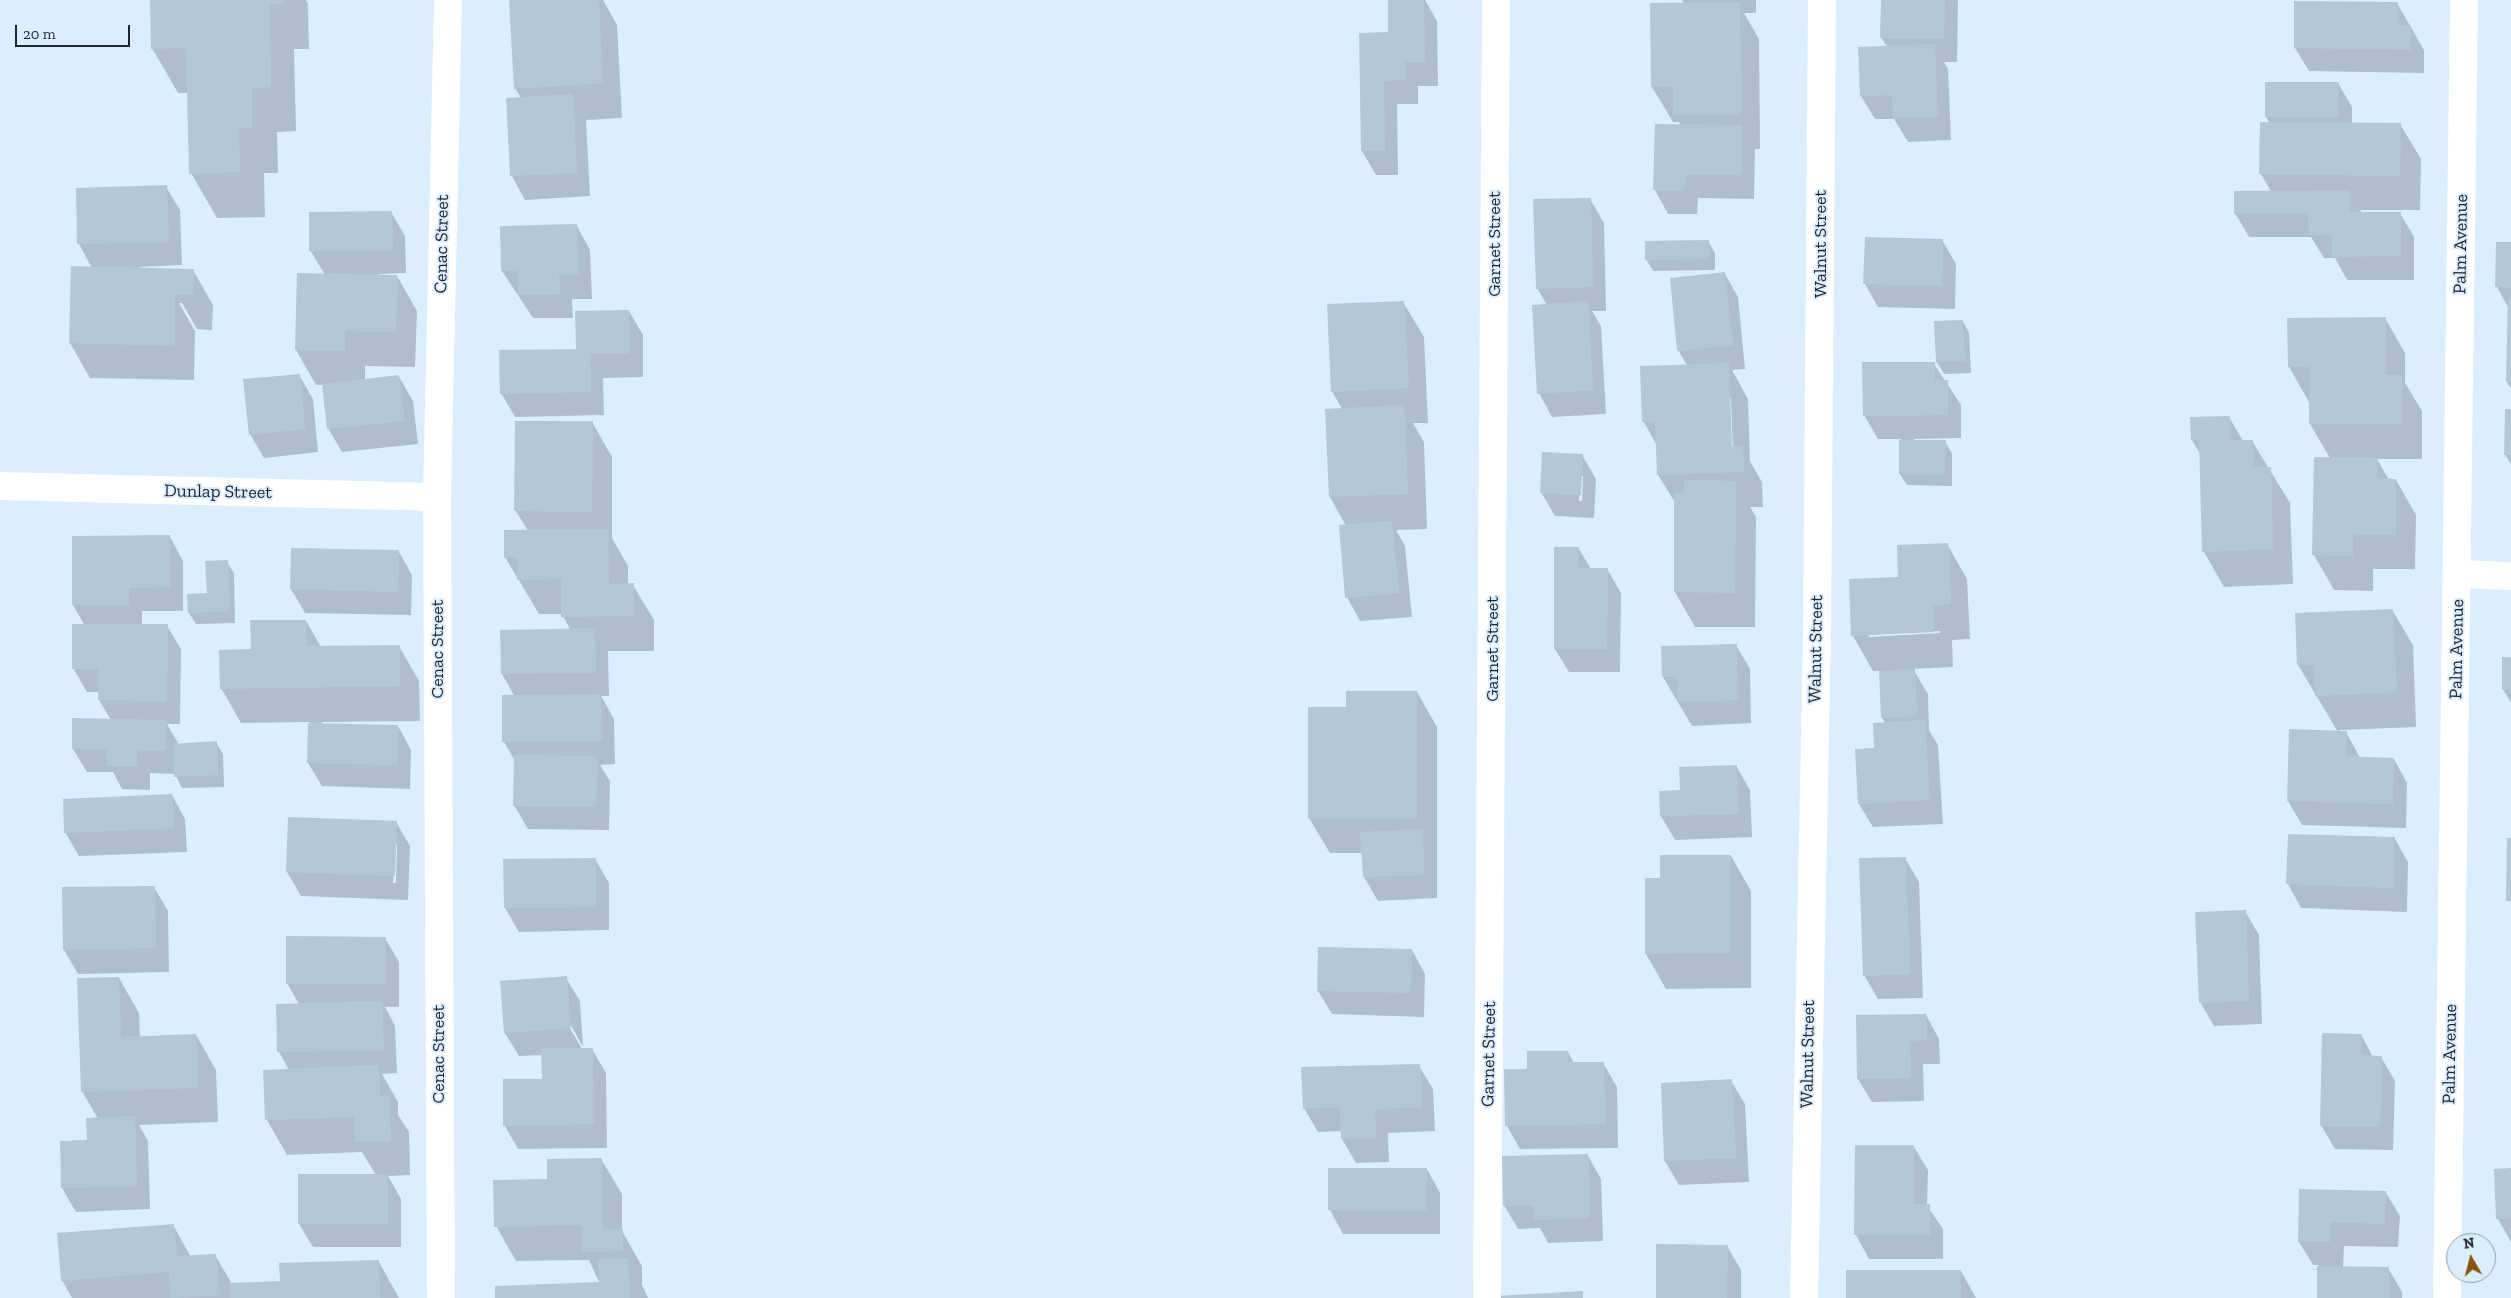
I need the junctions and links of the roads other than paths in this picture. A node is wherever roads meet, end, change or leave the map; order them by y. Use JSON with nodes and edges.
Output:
{"nodes":[{"id":1,"x":448,"y":0,"type":"edge"},
{"id":2,"x":1496,"y":0,"type":"edge"},
{"id":3,"x":1822,"y":0,"type":"edge"},
{"id":4,"x":2464,"y":0,"type":"edge"},
{"id":5,"x":0,"y":486,"type":"edge"},
{"id":6,"x":437,"y":497,"type":"junction"},
{"id":7,"x":2458,"y":574,"type":"junction"},
{"id":8,"x":2511,"y":576,"type":"edge"},
{"id":9,"x":441,"y":1298,"type":"edge"},
{"id":10,"x":1487,"y":1298,"type":"edge"},
{"id":11,"x":1804,"y":1298,"type":"edge"},
{"id":12,"x":2447,"y":1298,"type":"edge"}],
"edges":[{"from":1,"to":6,"type":"street","name":"Cenac Street"},
{"from":2,"to":10,"type":"street","name":"Garnet Street"},
{"from":3,"to":11,"type":"street","name":"Walnut Street"},
{"from":4,"to":7,"type":"street","name":"Palm Avenue"},
{"from":5,"to":6,"type":"street","name":"Dunlap Street"},
{"from":6,"to":9,"type":"street","name":"Cenac Street"},
{"from":7,"to":8,"type":"street"},
{"from":7,"to":12,"type":"street","name":"Palm Avenue"}]}
